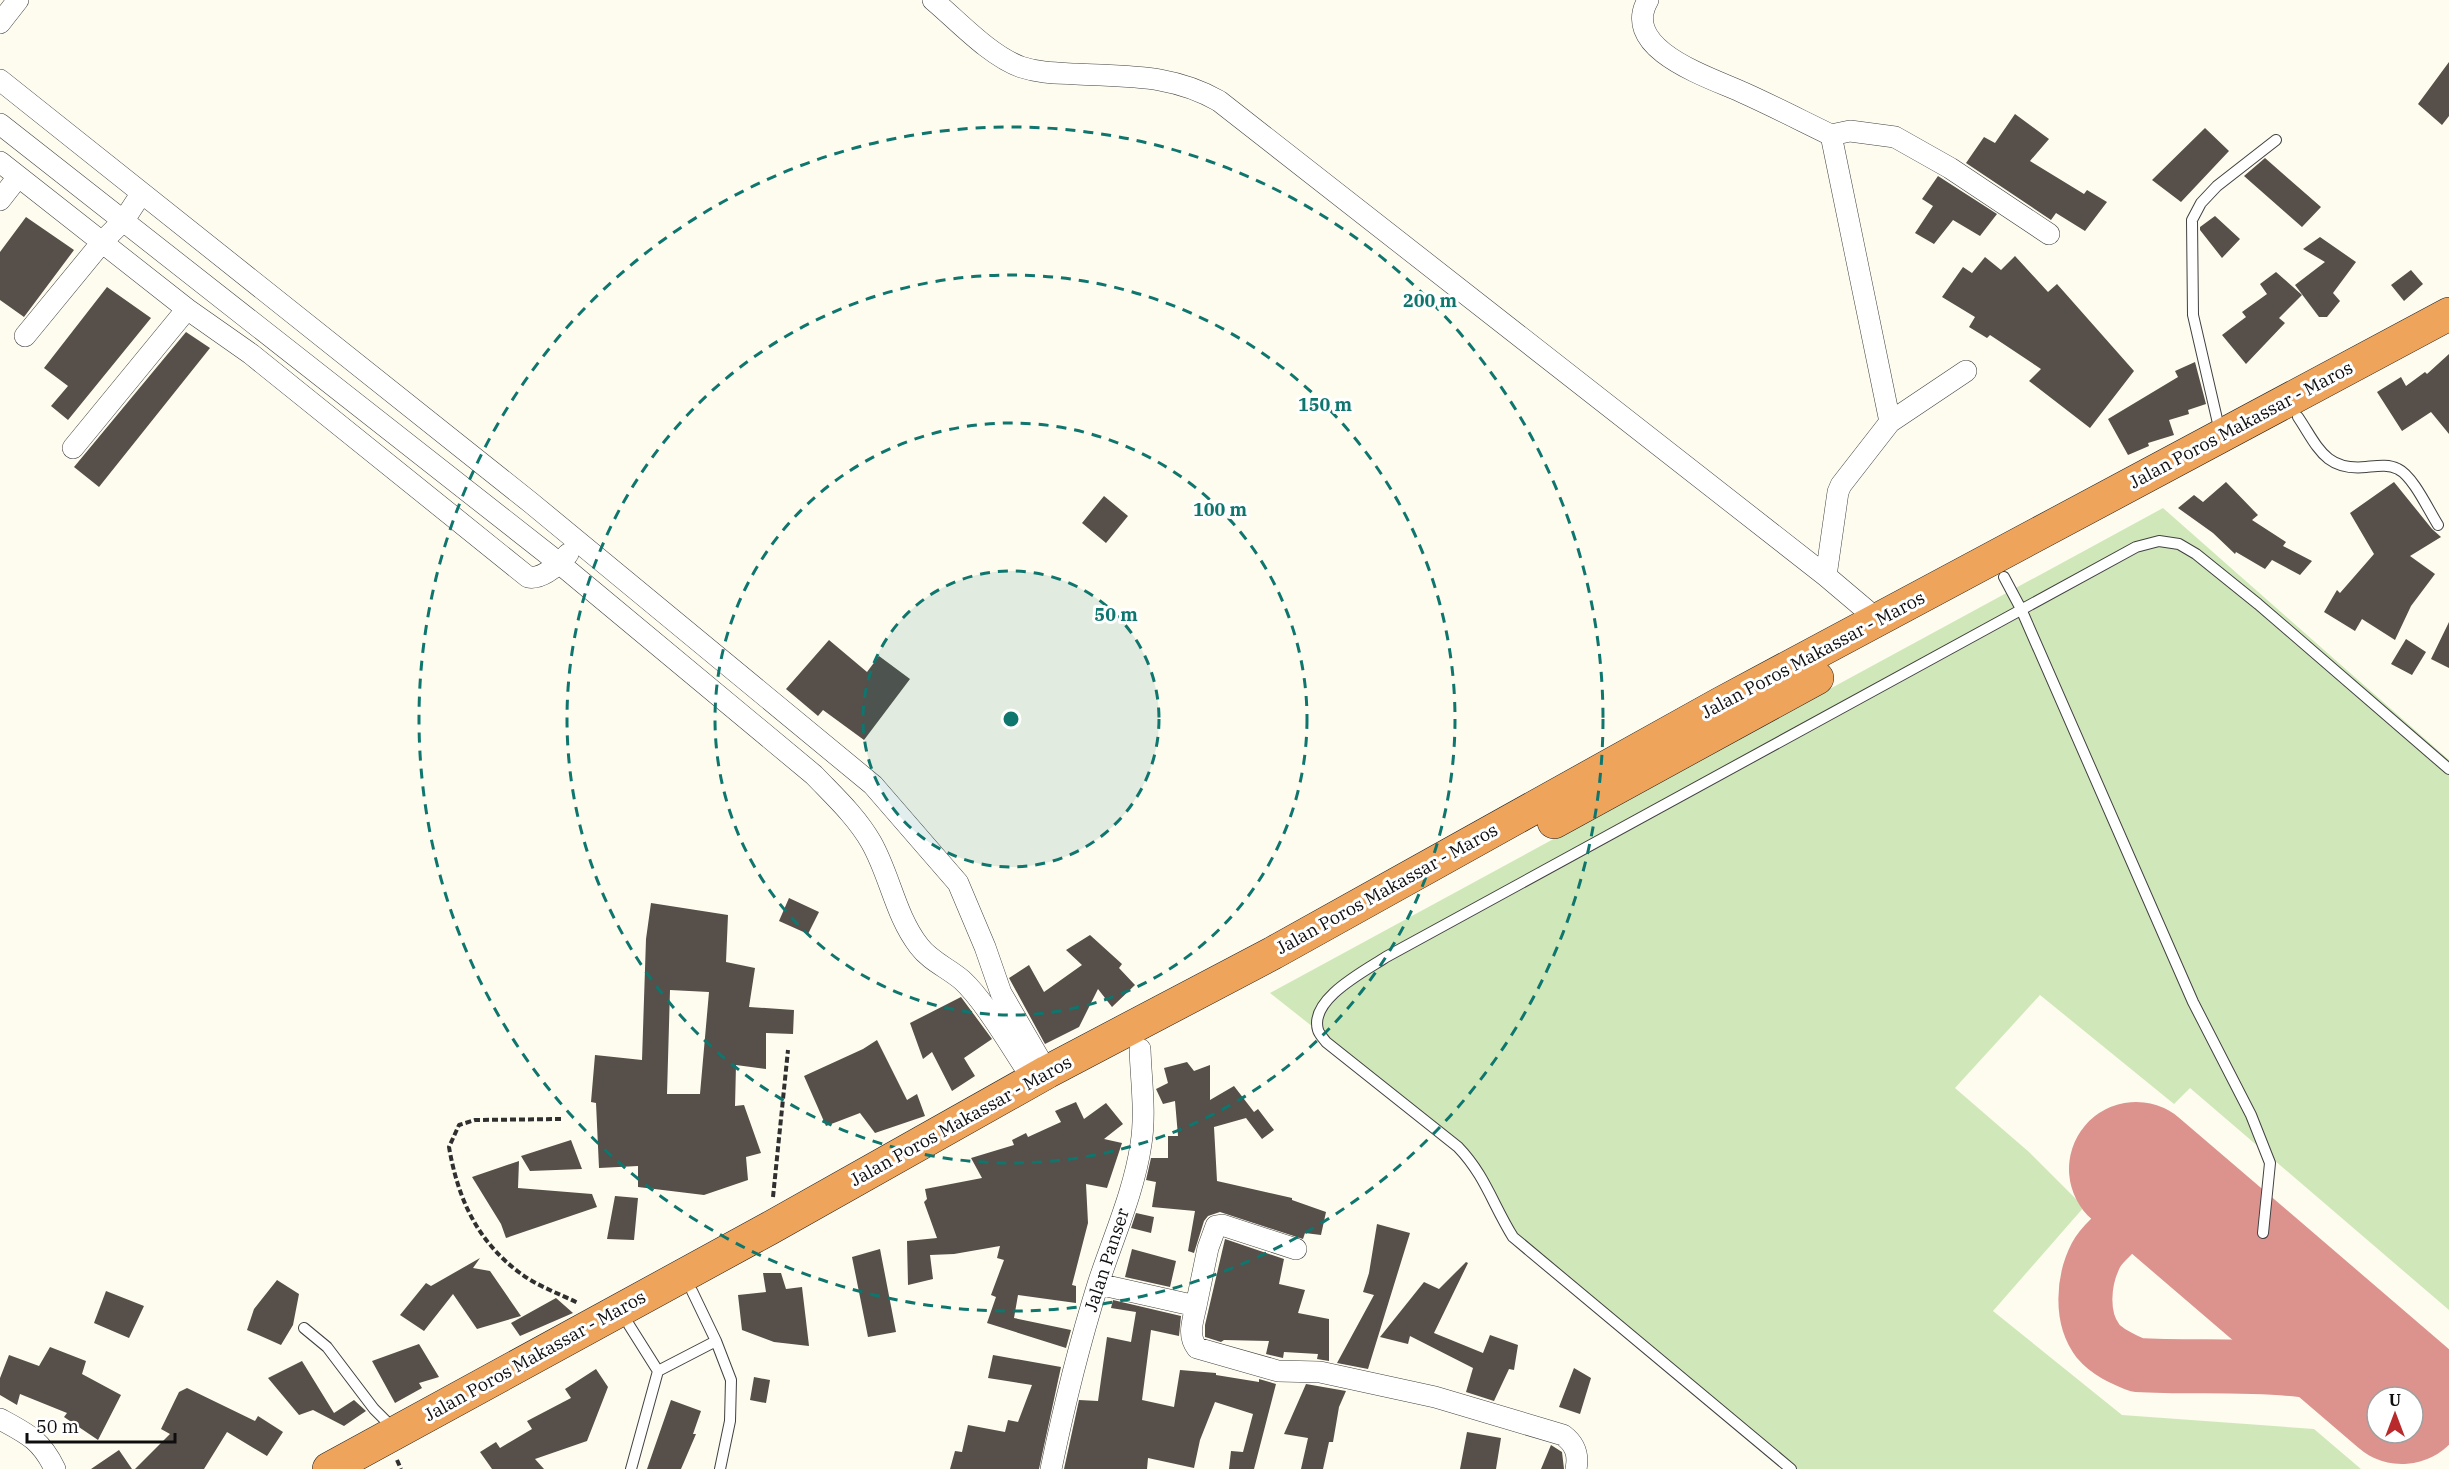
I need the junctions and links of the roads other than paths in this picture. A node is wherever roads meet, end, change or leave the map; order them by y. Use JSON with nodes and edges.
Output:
{"nodes":[{"id":1,"x":18,"y":0,"type":"edge"},
{"id":2,"x":933,"y":0,"type":"edge"},
{"id":3,"x":1648,"y":0,"type":"edge"},
{"id":4,"x":0,"y":23,"type":"edge"},
{"id":5,"x":0,"y":80,"type":"edge"},
{"id":6,"x":0,"y":124,"type":"edge"},
{"id":7,"x":1831,"y":135,"type":"junction"},
{"id":8,"x":2276,"y":140,"type":"dead end"},
{"id":9,"x":0,"y":162,"type":"edge"},
{"id":10,"x":18,"y":177,"type":"junction"},
{"id":11,"x":141,"y":194,"type":"junction"},
{"id":12,"x":0,"y":200,"type":"edge"},
{"id":13,"x":124,"y":220,"type":"junction"},
{"id":14,"x":2049,"y":234,"type":"dead end"},
{"id":15,"x":104,"y":241,"type":"junction"},
{"id":16,"x":188,"y":309,"type":"junction"},
{"id":17,"x":2449,"y":314,"type":"edge"},
{"id":18,"x":25,"y":336,"type":"dead end"},
{"id":19,"x":2449,"y":336,"type":"edge"},
{"id":20,"x":1966,"y":370,"type":"dead end"},
{"id":21,"x":404,"y":402,"type":"junction"},
{"id":22,"x":2298,"y":417,"type":"junction"},
{"id":23,"x":1890,"y":422,"type":"junction"},
{"id":24,"x":383,"y":426,"type":"junction"},
{"id":25,"x":2221,"y":436,"type":"junction"},
{"id":26,"x":73,"y":448,"type":"dead end"},
{"id":27,"x":2438,"y":525,"type":"dead end"},
{"id":28,"x":578,"y":543,"type":"junction"},
{"id":29,"x":559,"y":563,"type":"junction"},
{"id":30,"x":1826,"y":576,"type":"junction"},
{"id":31,"x":2004,"y":577,"type":"junction"},
{"id":32,"x":2021,"y":609,"type":"junction"},
{"id":33,"x":1878,"y":620,"type":"junction"},
{"id":34,"x":1764,"y":694,"type":"junction"},
{"id":35,"x":2449,"y":770,"type":"edge"},
{"id":36,"x":1140,"y":1049,"type":"junction"},
{"id":37,"x":1041,"y":1077,"type":"junction"},
{"id":38,"x":2263,"y":1233,"type":"dead end"},
{"id":39,"x":1296,"y":1249,"type":"dead end"},
{"id":40,"x":1098,"y":1284,"type":"junction"},
{"id":41,"x":692,"y":1291,"type":"junction"},
{"id":42,"x":1196,"y":1306,"type":"junction"},
{"id":43,"x":617,"y":1322,"type":"junction"},
{"id":44,"x":304,"y":1328,"type":"dead end"},
{"id":45,"x":716,"y":1341,"type":"junction"},
{"id":46,"x":658,"y":1371,"type":"junction"},
{"id":47,"x":0,"y":1419,"type":"edge"},
{"id":48,"x":396,"y":1432,"type":"junction"},
{"id":49,"x":55,"y":1469,"type":"edge"},
{"id":50,"x":329,"y":1469,"type":"edge"},
{"id":51,"x":367,"y":1469,"type":"edge"},
{"id":52,"x":631,"y":1469,"type":"edge"},
{"id":53,"x":720,"y":1469,"type":"edge"},
{"id":54,"x":1051,"y":1469,"type":"edge"},
{"id":55,"x":1576,"y":1469,"type":"edge"},
{"id":56,"x":1791,"y":1469,"type":"edge"}],
"edges":[{"from":1,"to":4,"type":"street"},
{"from":2,"to":30,"type":"street"},
{"from":3,"to":7,"type":"street"},
{"from":5,"to":11,"type":"street"},
{"from":6,"to":13,"type":"street"},
{"from":7,"to":14,"type":"street"},
{"from":7,"to":23,"type":"street"},
{"from":8,"to":25,"type":"lane"},
{"from":9,"to":10,"type":"street"},
{"from":10,"to":12,"type":"street"},
{"from":10,"to":15,"type":"street"},
{"from":11,"to":13,"type":"street"},
{"from":11,"to":21,"type":"street"},
{"from":13,"to":15,"type":"street"},
{"from":13,"to":24,"type":"street"},
{"from":15,"to":16,"type":"street"},
{"from":15,"to":18,"type":"street"},
{"from":16,"to":26,"type":"street"},
{"from":16,"to":29,"type":"street"},
{"from":17,"to":25,"type":"highway","name":"Jalan Poros Makassar - Maros"},
{"from":19,"to":22,"type":"highway","name":"Jalan Poros Makassar - Maros"},
{"from":20,"to":23,"type":"street"},
{"from":21,"to":24,"type":"street"},
{"from":21,"to":28,"type":"street"},
{"from":22,"to":27,"type":"lane"},
{"from":22,"to":31,"type":"highway","name":"Jalan Poros Makassar - Maros"},
{"from":23,"to":30,"type":"street"},
{"from":24,"to":29,"type":"street"},
{"from":25,"to":33,"type":"highway","name":"Jalan Poros Makassar - Maros"},
{"from":28,"to":29,"type":"street"},
{"from":28,"to":37,"type":"street"},
{"from":29,"to":37,"type":"street"},
{"from":30,"to":33,"type":"street"},
{"from":31,"to":32,"type":"lane"},
{"from":31,"to":34,"type":"highway","name":"Jalan Poros Makassar - Maros"},
{"from":32,"to":35,"type":"lane"},
{"from":32,"to":38,"type":"lane"},
{"from":32,"to":56,"type":"lane"},
{"from":33,"to":34,"type":"highway","name":"Jalan Poros Makassar - Maros"},
{"from":34,"to":36,"type":"highway","name":"Jalan Poros Makassar - Maros"},
{"from":34,"to":37,"type":"highway","name":"Jalan Poros Makassar - Maros"},
{"from":36,"to":40,"type":"street","name":"Jalan Panser"},
{"from":36,"to":41,"type":"highway","name":"Jalan Poros Makassar - Maros"},
{"from":37,"to":43,"type":"highway","name":"Jalan Poros Makassar - Maros"},
{"from":39,"to":42,"type":"street"},
{"from":40,"to":42,"type":"street"},
{"from":40,"to":54,"type":"street","name":"Jalan Panser"},
{"from":41,"to":43,"type":"highway","name":"Jalan Poros Makassar - Maros"},
{"from":41,"to":45,"type":"lane"},
{"from":42,"to":55,"type":"street"},
{"from":43,"to":46,"type":"lane"},
{"from":43,"to":48,"type":"highway","name":"Jalan Poros Makassar - Maros"},
{"from":43,"to":51,"type":"highway","name":"Jalan Poros Makassar - Maros"},
{"from":44,"to":48,"type":"lane"},
{"from":45,"to":46,"type":"lane"},
{"from":45,"to":53,"type":"lane"},
{"from":46,"to":52,"type":"lane"},
{"from":47,"to":49,"type":"street"},
{"from":48,"to":50,"type":"highway","name":"Jalan Poros Makassar - Maros"}]}
